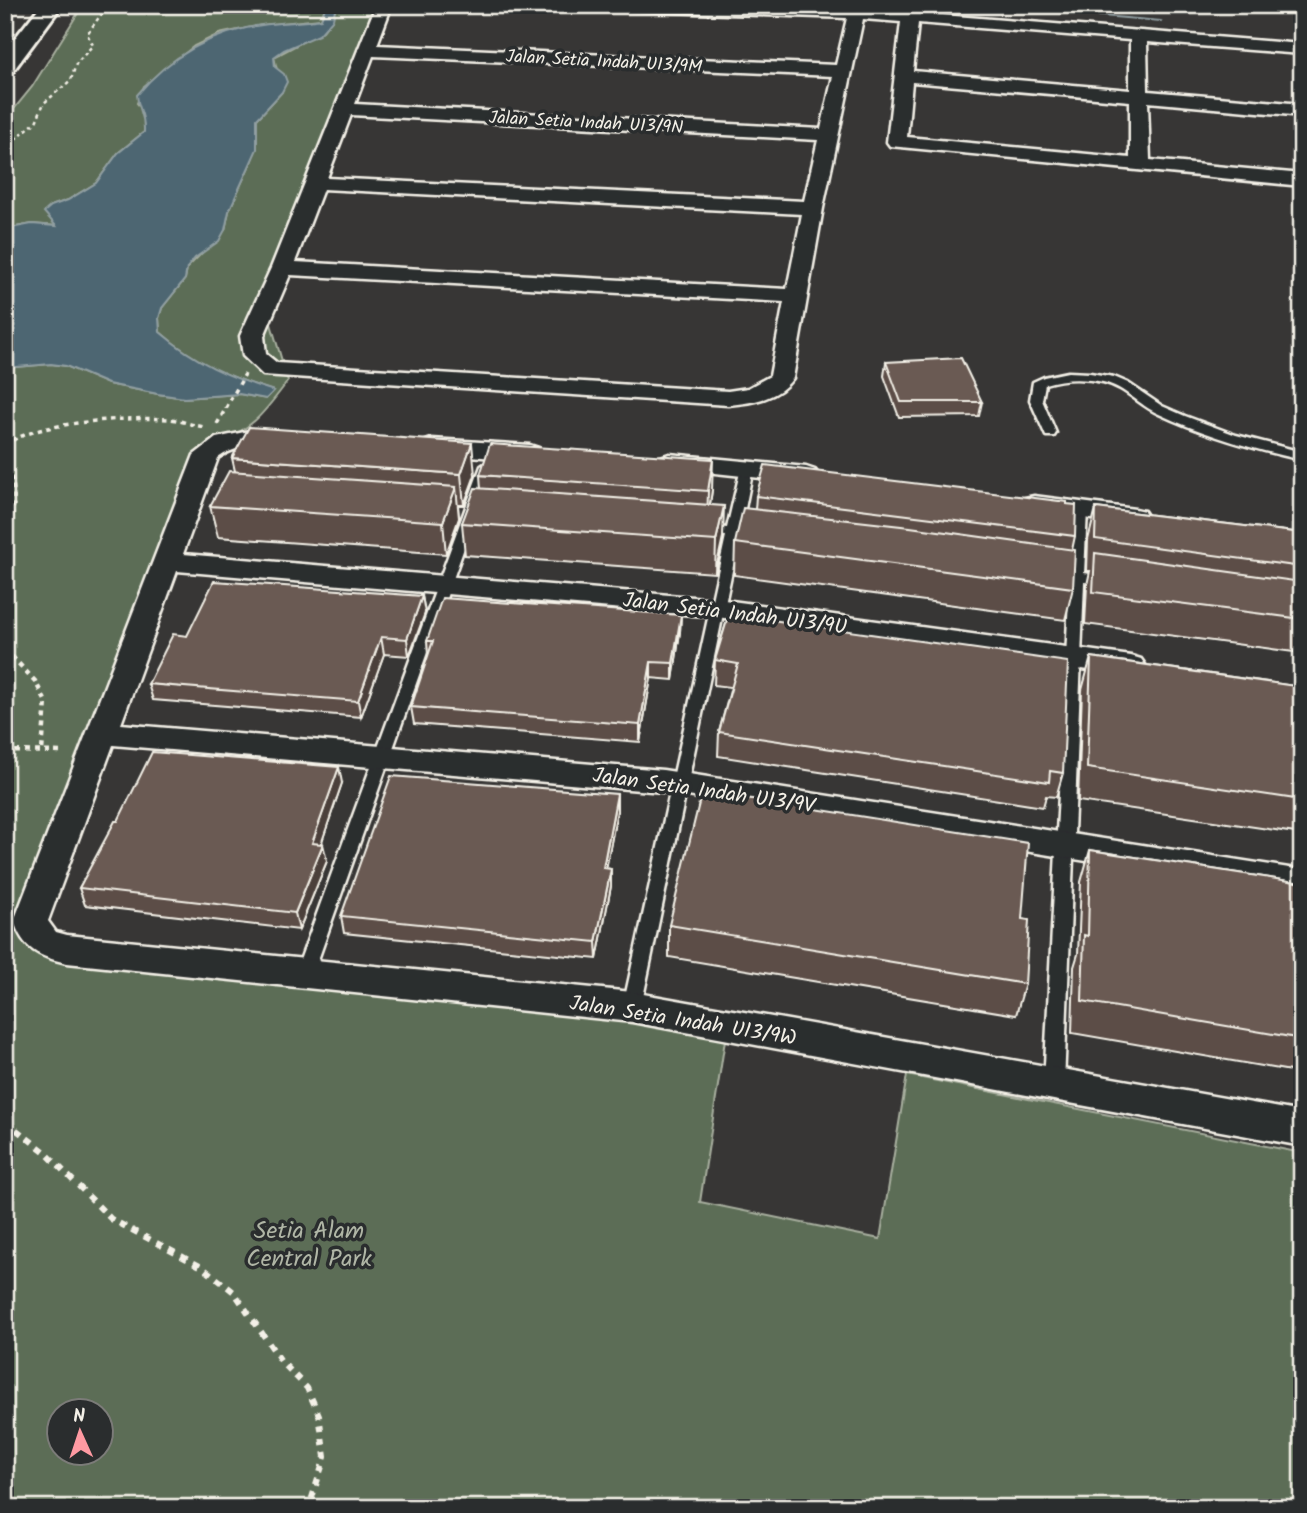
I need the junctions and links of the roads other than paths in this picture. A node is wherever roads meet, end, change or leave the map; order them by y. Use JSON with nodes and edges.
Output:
{"nodes":[{"id":1,"x":52,"y":5,"type":"edge"},
{"id":2,"x":384,"y":5,"type":"edge"},
{"id":3,"x":610,"y":5,"type":"edge"},
{"id":4,"x":856,"y":13,"type":"junction"},
{"id":5,"x":910,"y":18,"type":"junction"},
{"id":6,"x":1138,"y":38,"type":"junction"},
{"id":7,"x":1302,"y":49,"type":"edge"},
{"id":8,"x":365,"y":50,"type":"junction"},
{"id":9,"x":5,"y":66,"type":"edge"},
{"id":10,"x":843,"y":71,"type":"junction"},
{"id":11,"x":905,"y":76,"type":"junction"},
{"id":12,"x":1139,"y":96,"type":"junction"},
{"id":13,"x":344,"y":109,"type":"junction"},
{"id":14,"x":1302,"y":110,"type":"edge"},
{"id":15,"x":828,"y":135,"type":"junction"},
{"id":16,"x":1140,"y":165,"type":"junction"},
{"id":17,"x":1302,"y":180,"type":"edge"},
{"id":18,"x":316,"y":183,"type":"junction"},
{"id":19,"x":813,"y":208,"type":"junction"},
{"id":20,"x":282,"y":268,"type":"junction"},
{"id":21,"x":796,"y":296,"type":"junction"},
{"id":22,"x":1049,"y":433,"type":"dead end"},
{"id":23,"x":316,"y":440,"type":"edge"},
{"id":24,"x":411,"y":446,"type":"edge"},
{"id":25,"x":493,"y":451,"type":"junction"},
{"id":26,"x":560,"y":455,"type":"edge"},
{"id":27,"x":1302,"y":456,"type":"edge"},
{"id":28,"x":640,"y":460,"type":"edge"},
{"id":29,"x":747,"y":468,"type":"junction"},
{"id":30,"x":830,"y":478,"type":"edge"},
{"id":31,"x":1010,"y":501,"type":"edge"},
{"id":32,"x":1080,"y":510,"type":"junction"},
{"id":33,"x":1163,"y":520,"type":"edge"},
{"id":34,"x":692,"y":529,"type":"edge"},
{"id":35,"x":734,"y":532,"type":"junction"},
{"id":36,"x":774,"y":537,"type":"edge"},
{"id":37,"x":165,"y":561,"type":"junction"},
{"id":38,"x":1040,"y":571,"type":"edge"},
{"id":39,"x":1076,"y":576,"type":"junction"},
{"id":40,"x":444,"y":584,"type":"junction"},
{"id":41,"x":1129,"y":584,"type":"edge"},
{"id":42,"x":717,"y":608,"type":"junction"},
{"id":43,"x":1073,"y":657,"type":"junction"},
{"id":44,"x":1154,"y":669,"type":"edge"},
{"id":45,"x":97,"y":742,"type":"junction"},
{"id":46,"x":382,"y":757,"type":"junction"},
{"id":47,"x":680,"y":783,"type":"junction"},
{"id":48,"x":1065,"y":845,"type":"junction"},
{"id":49,"x":1302,"y":883,"type":"edge"},
{"id":50,"x":303,"y":974,"type":"junction"},
{"id":51,"x":632,"y":1007,"type":"junction"},
{"id":52,"x":1054,"y":1084,"type":"junction"},
{"id":53,"x":1302,"y":1129,"type":"edge"}],
"edges":[{"from":1,"to":9,"type":"street"},
{"from":2,"to":8,"type":"street"},
{"from":3,"to":4,"type":"street"},
{"from":4,"to":5,"type":"street"},
{"from":4,"to":10,"type":"street"},
{"from":5,"to":6,"type":"street"},
{"from":5,"to":11,"type":"street"},
{"from":6,"to":7,"type":"street"},
{"from":6,"to":12,"type":"street"},
{"from":8,"to":10,"type":"street","name":"Jalan Setia Indah U13/9M"},
{"from":8,"to":13,"type":"street"},
{"from":10,"to":15,"type":"street"},
{"from":11,"to":12,"type":"street"},
{"from":11,"to":16,"type":"street"},
{"from":12,"to":14,"type":"street"},
{"from":12,"to":16,"type":"street"},
{"from":13,"to":15,"type":"street","name":"Jalan Setia Indah U13/9N"},
{"from":13,"to":18,"type":"street"},
{"from":15,"to":19,"type":"street"},
{"from":16,"to":17,"type":"street"},
{"from":18,"to":19,"type":"street"},
{"from":18,"to":20,"type":"street"},
{"from":19,"to":21,"type":"street"},
{"from":20,"to":21,"type":"street"},
{"from":20,"to":21,"type":"street"},
{"from":22,"to":27,"type":"lane"},
{"from":23,"to":37,"type":"street"},
{"from":24,"to":25,"type":"street"},
{"from":25,"to":26,"type":"street"},
{"from":25,"to":40,"type":"lane"},
{"from":28,"to":29,"type":"street"},
{"from":29,"to":30,"type":"street"},
{"from":29,"to":35,"type":"lane"},
{"from":31,"to":32,"type":"street"},
{"from":32,"to":33,"type":"street"},
{"from":32,"to":39,"type":"lane"},
{"from":34,"to":35,"type":"lane"},
{"from":35,"to":36,"type":"lane"},
{"from":35,"to":42,"type":"lane"},
{"from":37,"to":40,"type":"street","name":"Jalan Setia Indah U13/9U"},
{"from":37,"to":45,"type":"street"},
{"from":38,"to":39,"type":"lane"},
{"from":39,"to":41,"type":"lane"},
{"from":39,"to":43,"type":"lane"},
{"from":40,"to":42,"type":"street","name":"Jalan Setia Indah U13/9U"},
{"from":40,"to":46,"type":"lane"},
{"from":42,"to":43,"type":"street","name":"Jalan Setia Indah U13/9U"},
{"from":42,"to":47,"type":"lane"},
{"from":43,"to":44,"type":"street","name":"Jalan Setia Indah U13/9U"},
{"from":43,"to":48,"type":"lane"},
{"from":45,"to":46,"type":"street","name":"Jalan Setia Indah U13/9V"},
{"from":45,"to":50,"type":"street","name":"Jalan Setia Indah U13/9W"},
{"from":46,"to":47,"type":"street","name":"Jalan Setia Indah U13/9V"},
{"from":46,"to":50,"type":"lane"},
{"from":47,"to":48,"type":"street","name":"Jalan Setia Indah U13/9V"},
{"from":47,"to":51,"type":"lane"},
{"from":48,"to":49,"type":"street","name":"Jalan Setia Indah U13/9V"},
{"from":48,"to":52,"type":"lane"},
{"from":50,"to":51,"type":"street","name":"Jalan Setia Indah U13/9W"},
{"from":51,"to":52,"type":"street","name":"Jalan Setia Indah U13/9W"},
{"from":52,"to":53,"type":"street","name":"Jalan Setia Indah U13/9W"}]}
